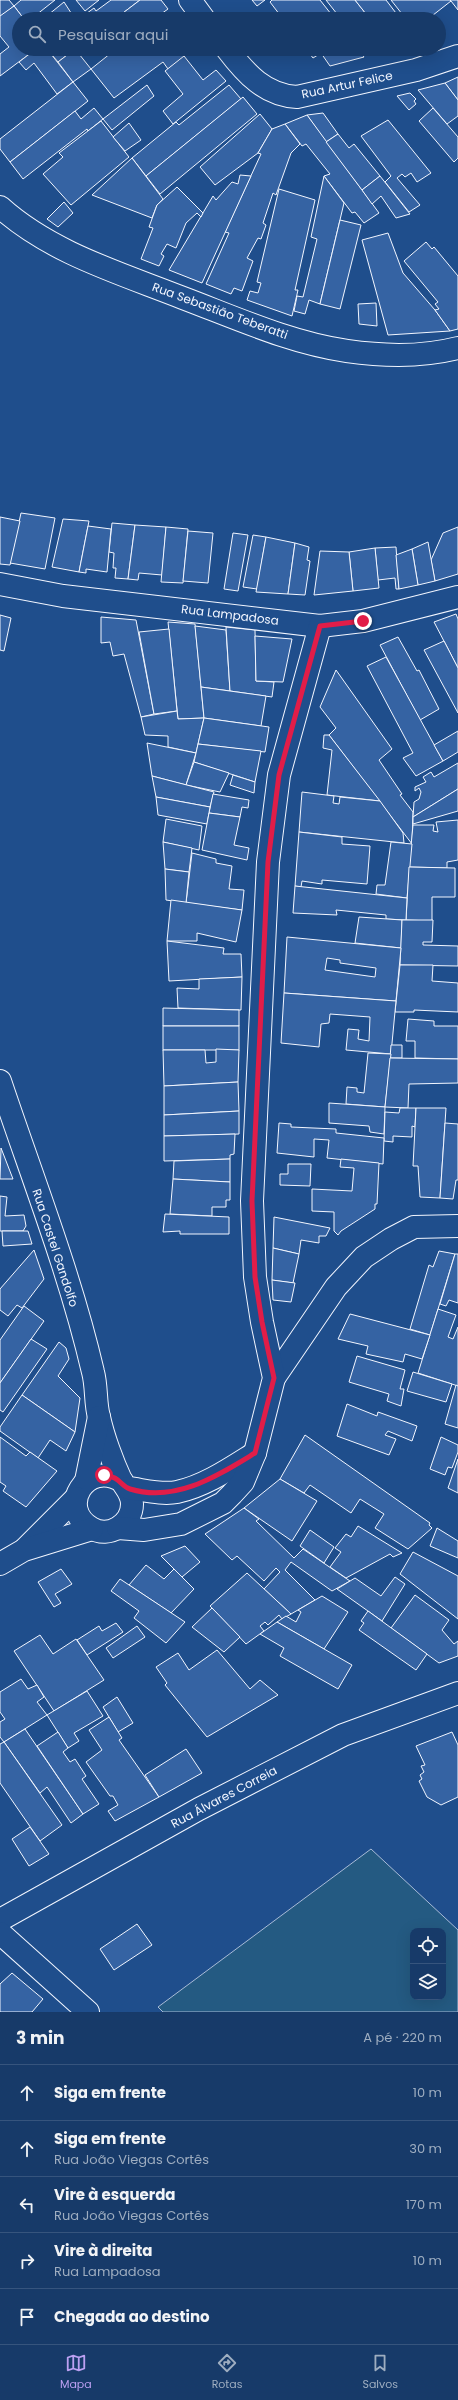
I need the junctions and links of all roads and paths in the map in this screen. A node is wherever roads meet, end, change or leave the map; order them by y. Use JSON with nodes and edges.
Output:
{"nodes":[{"id":1,"x":190,"y":0,"type":"edge"},
{"id":2,"x":199,"y":12,"type":"edge"},
{"id":3,"x":233,"y":56,"type":"edge"},
{"id":4,"x":458,"y":56,"type":"edge"},
{"id":5,"x":0,"y":207,"type":"edge"},
{"id":6,"x":458,"y":348,"type":"edge"},
{"id":7,"x":0,"y":584,"type":"edge"},
{"id":8,"x":458,"y":596,"type":"edge"},
{"id":9,"x":320,"y":626,"type":"junction"},
{"id":10,"x":0,"y":1081,"type":"edge"},
{"id":11,"x":458,"y":1226,"type":"edge"},
{"id":12,"x":274,"y":1378,"type":"junction"},
{"id":13,"x":98,"y":1417,"type":"junction"},
{"id":14,"x":255,"y":1453,"type":"junction"},
{"id":15,"x":125,"y":1485,"type":"junction"},
{"id":16,"x":81,"y":1489,"type":"junction"},
{"id":17,"x":118,"y":1528,"type":"junction"},
{"id":18,"x":92,"y":1529,"type":"junction"},
{"id":19,"x":24,"y":1550,"type":"junction"},
{"id":20,"x":0,"y":1564,"type":"edge"},
{"id":21,"x":458,"y":1693,"type":"edge"},
{"id":22,"x":0,"y":1920,"type":"edge"},
{"id":23,"x":0,"y":1933,"type":"edge"},
{"id":24,"x":88,"y":2012,"type":"edge"}],
"edges":[{"from":1,"to":2,"type":"street"},
{"from":3,"to":4,"type":"street","name":"Rua Artur Felice"},
{"from":5,"to":6,"type":"street","name":"Rua Sebastião Teberatti"},
{"from":7,"to":9,"type":"street","name":"Rua Lampadosa"},
{"from":8,"to":9,"type":"street","name":"Rua Lampadosa"},
{"from":9,"to":12,"type":"street"},
{"from":10,"to":13,"type":"street","name":"Rua Castel Gandolfo"},
{"from":11,"to":12,"type":"street"},
{"from":12,"to":14,"type":"street"},
{"from":13,"to":15,"type":"street","name":"Rua Castel Gandolfo"},
{"from":13,"to":16,"type":"street","name":"Rua Castel Gandolfo"},
{"from":14,"to":15,"type":"street"},
{"from":14,"to":17,"type":"street"},
{"from":15,"to":16,"type":"street"},
{"from":15,"to":17,"type":"street"},
{"from":16,"to":18,"type":"street"},
{"from":16,"to":19,"type":"street"},
{"from":17,"to":18,"type":"street"},
{"from":18,"to":19,"type":"street"},
{"from":19,"to":20,"type":"street"},
{"from":21,"to":22,"type":"street","name":"Rua Álvares Correia"},
{"from":23,"to":24,"type":"street"}]}
